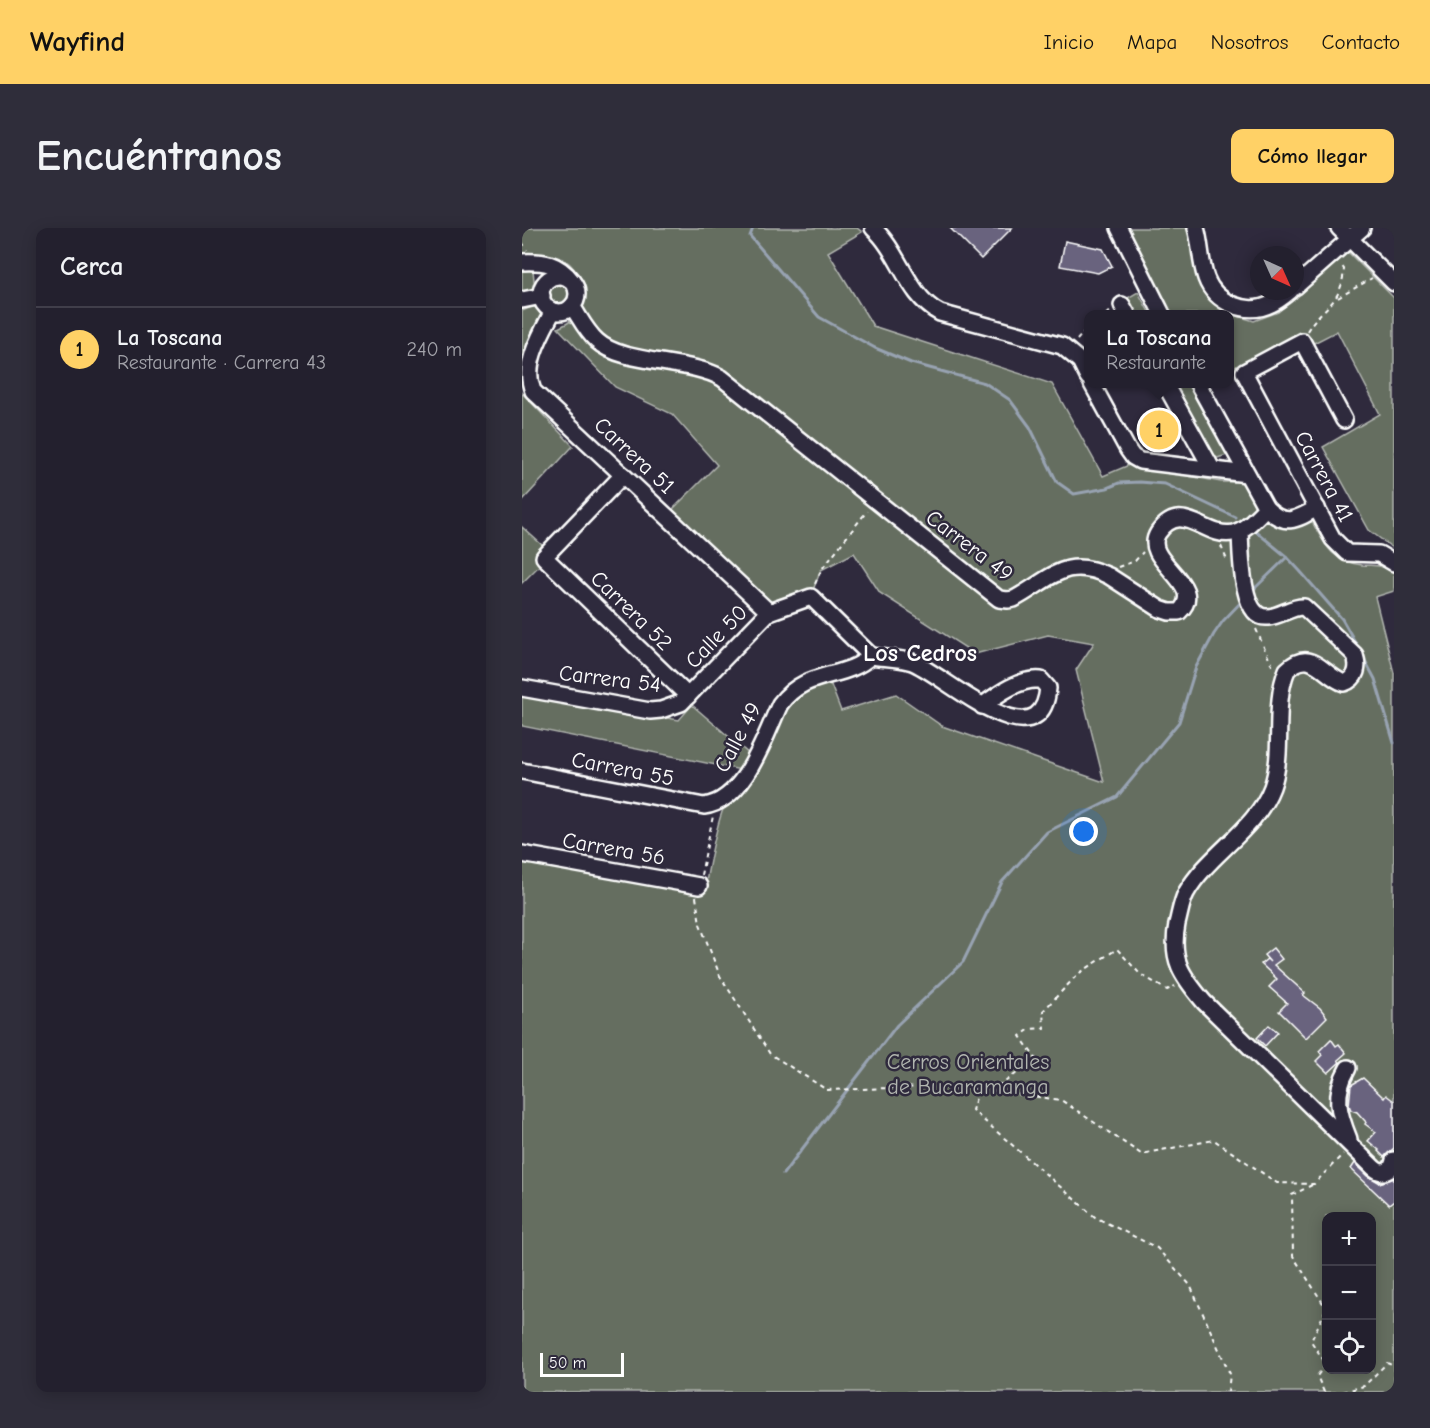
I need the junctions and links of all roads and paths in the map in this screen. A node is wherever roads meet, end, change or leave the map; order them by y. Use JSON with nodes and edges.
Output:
{"nodes":[{"id":1,"x":873,"y":228,"type":"edge"},
{"id":2,"x":1119,"y":228,"type":"edge"},
{"id":3,"x":1196,"y":228,"type":"edge"},
{"id":4,"x":1339,"y":228,"type":"edge"},
{"id":5,"x":1362,"y":228,"type":"edge"},
{"id":6,"x":1350,"y":240,"type":"junction"},
{"id":7,"x":1332,"y":255,"type":"junction"},
{"id":8,"x":529,"y":261,"type":"edge"},
{"id":9,"x":1382,"y":272,"type":"junction"},
{"id":10,"x":1304,"y":279,"type":"edge"},
{"id":11,"x":549,"y":280,"type":"junction"},
{"id":12,"x":572,"y":282,"type":"junction"},
{"id":13,"x":1394,"y":283,"type":"edge"},
{"id":14,"x":542,"y":296,"type":"junction"},
{"id":15,"x":522,"y":300,"type":"edge"},
{"id":16,"x":1278,"y":300,"type":"edge"},
{"id":17,"x":1335,"y":300,"type":"junction"},
{"id":18,"x":572,"y":306,"type":"junction"},
{"id":19,"x":1160,"y":310,"type":"edge"},
{"id":20,"x":553,"y":311,"type":"junction"},
{"id":21,"x":1084,"y":332,"type":"edge"},
{"id":22,"x":1302,"y":341,"type":"junction"},
{"id":23,"x":1068,"y":350,"type":"junction"},
{"id":24,"x":1084,"y":368,"type":"edge"},
{"id":25,"x":1094,"y":388,"type":"edge"},
{"id":26,"x":1167,"y":388,"type":"edge"},
{"id":27,"x":1200,"y":388,"type":"edge"},
{"id":28,"x":1344,"y":420,"type":"dead end"},
{"id":29,"x":1212,"y":469,"type":"junction"},
{"id":30,"x":1247,"y":474,"type":"junction"},
{"id":31,"x":623,"y":475,"type":"junction"},
{"id":32,"x":876,"y":500,"type":"junction"},
{"id":33,"x":1266,"y":508,"type":"junction"},
{"id":34,"x":1317,"y":508,"type":"junction"},
{"id":35,"x":1239,"y":531,"type":"junction"},
{"id":36,"x":1156,"y":536,"type":"junction"},
{"id":37,"x":1394,"y":563,"type":"edge"},
{"id":38,"x":1100,"y":572,"type":"junction"},
{"id":39,"x":811,"y":597,"type":"junction"},
{"id":40,"x":769,"y":612,"type":"junction"},
{"id":41,"x":1256,"y":627,"type":"dead end"},
{"id":42,"x":871,"y":656,"type":"junction"},
{"id":43,"x":522,"y":688,"type":"edge"},
{"id":44,"x":1282,"y":690,"type":"junction"},
{"id":45,"x":688,"y":696,"type":"junction"},
{"id":46,"x":982,"y":706,"type":"dead end"},
{"id":47,"x":522,"y":771,"type":"edge"},
{"id":48,"x":716,"y":804,"type":"junction"},
{"id":49,"x":522,"y":854,"type":"edge"},
{"id":50,"x":699,"y":886,"type":"junction"},
{"id":51,"x":1186,"y":981,"type":"junction"},
{"id":52,"x":1348,"y":1068,"type":"dead end"},
{"id":53,"x":979,"y":1089,"type":"junction"},
{"id":54,"x":1351,"y":1145,"type":"junction"},
{"id":55,"x":1394,"y":1150,"type":"edge"},
{"id":56,"x":1394,"y":1160,"type":"edge"},
{"id":57,"x":1314,"y":1184,"type":"junction"},
{"id":58,"x":1322,"y":1303,"type":"edge"},
{"id":59,"x":1322,"y":1318,"type":"edge"},
{"id":60,"x":1394,"y":1366,"type":"edge"},
{"id":61,"x":1228,"y":1392,"type":"edge"},
{"id":62,"x":1324,"y":1392,"type":"edge"},
{"id":63,"x":1343,"y":1392,"type":"edge"}],
"edges":[{"from":1,"to":23,"type":"street"},
{"from":2,"to":19,"type":"street"},
{"from":3,"to":16,"type":"street"},
{"from":4,"to":6,"type":"street"},
{"from":5,"to":6,"type":"street"},
{"from":6,"to":7,"type":"street"},
{"from":6,"to":9,"type":"street"},
{"from":7,"to":10,"type":"street"},
{"from":7,"to":17,"type":"path"},
{"from":8,"to":11,"type":"street"},
{"from":8,"to":12,"type":"street"},
{"from":9,"to":13,"type":"street"},
{"from":9,"to":17,"type":"path"},
{"from":11,"to":12,"type":"street"},
{"from":11,"to":14,"type":"street"},
{"from":12,"to":18,"type":"street"},
{"from":14,"to":15,"type":"street"},
{"from":14,"to":20,"type":"street"},
{"from":17,"to":22,"type":"path"},
{"from":18,"to":20,"type":"street"},
{"from":18,"to":32,"type":"street","name":"Carrera 49"},
{"from":20,"to":31,"type":"street","name":"Carrera 51"},
{"from":21,"to":23,"type":"path"},
{"from":22,"to":28,"type":"street"},
{"from":22,"to":34,"type":"street","name":"Carrera 41"},
{"from":23,"to":24,"type":"street"},
{"from":25,"to":29,"type":"street"},
{"from":26,"to":29,"type":"street"},
{"from":27,"to":30,"type":"street"},
{"from":29,"to":30,"type":"street"},
{"from":30,"to":33,"type":"street"},
{"from":31,"to":40,"type":"street","name":"Carrera 51"},
{"from":31,"to":45,"type":"street","name":"Carrera 52"},
{"from":32,"to":38,"type":"street","name":"Carrera 49"},
{"from":32,"to":39,"type":"path"},
{"from":33,"to":34,"type":"street"},
{"from":33,"to":35,"type":"street"},
{"from":34,"to":37,"type":"street","name":"Carrera 41"},
{"from":35,"to":36,"type":"street"},
{"from":35,"to":44,"type":"street"},
{"from":36,"to":38,"type":"path"},
{"from":36,"to":38,"type":"street","name":"Carrera 49"},
{"from":39,"to":40,"type":"street","name":"Calle 50"},
{"from":39,"to":42,"type":"street"},
{"from":40,"to":45,"type":"street","name":"Calle 50"},
{"from":41,"to":44,"type":"path"},
{"from":42,"to":46,"type":"street"},
{"from":42,"to":48,"type":"street","name":"Calle 49"},
{"from":43,"to":45,"type":"street","name":"Carrera 54"},
{"from":44,"to":51,"type":"street"},
{"from":47,"to":48,"type":"street","name":"Carrera 55"},
{"from":48,"to":50,"type":"path","name":"Calle 49"},
{"from":49,"to":50,"type":"street","name":"Carrera 56"},
{"from":50,"to":53,"type":"path","name":"Calle 49"},
{"from":51,"to":53,"type":"path"},
{"from":51,"to":54,"type":"street"},
{"from":52,"to":54,"type":"street"},
{"from":53,"to":57,"type":"path"},
{"from":53,"to":61,"type":"path"},
{"from":54,"to":56,"type":"street"},
{"from":54,"to":57,"type":"path"},
{"from":55,"to":56,"type":"street"},
{"from":57,"to":58,"type":"path"},
{"from":59,"to":62,"type":"path"},
{"from":60,"to":63,"type":"path"}]}
